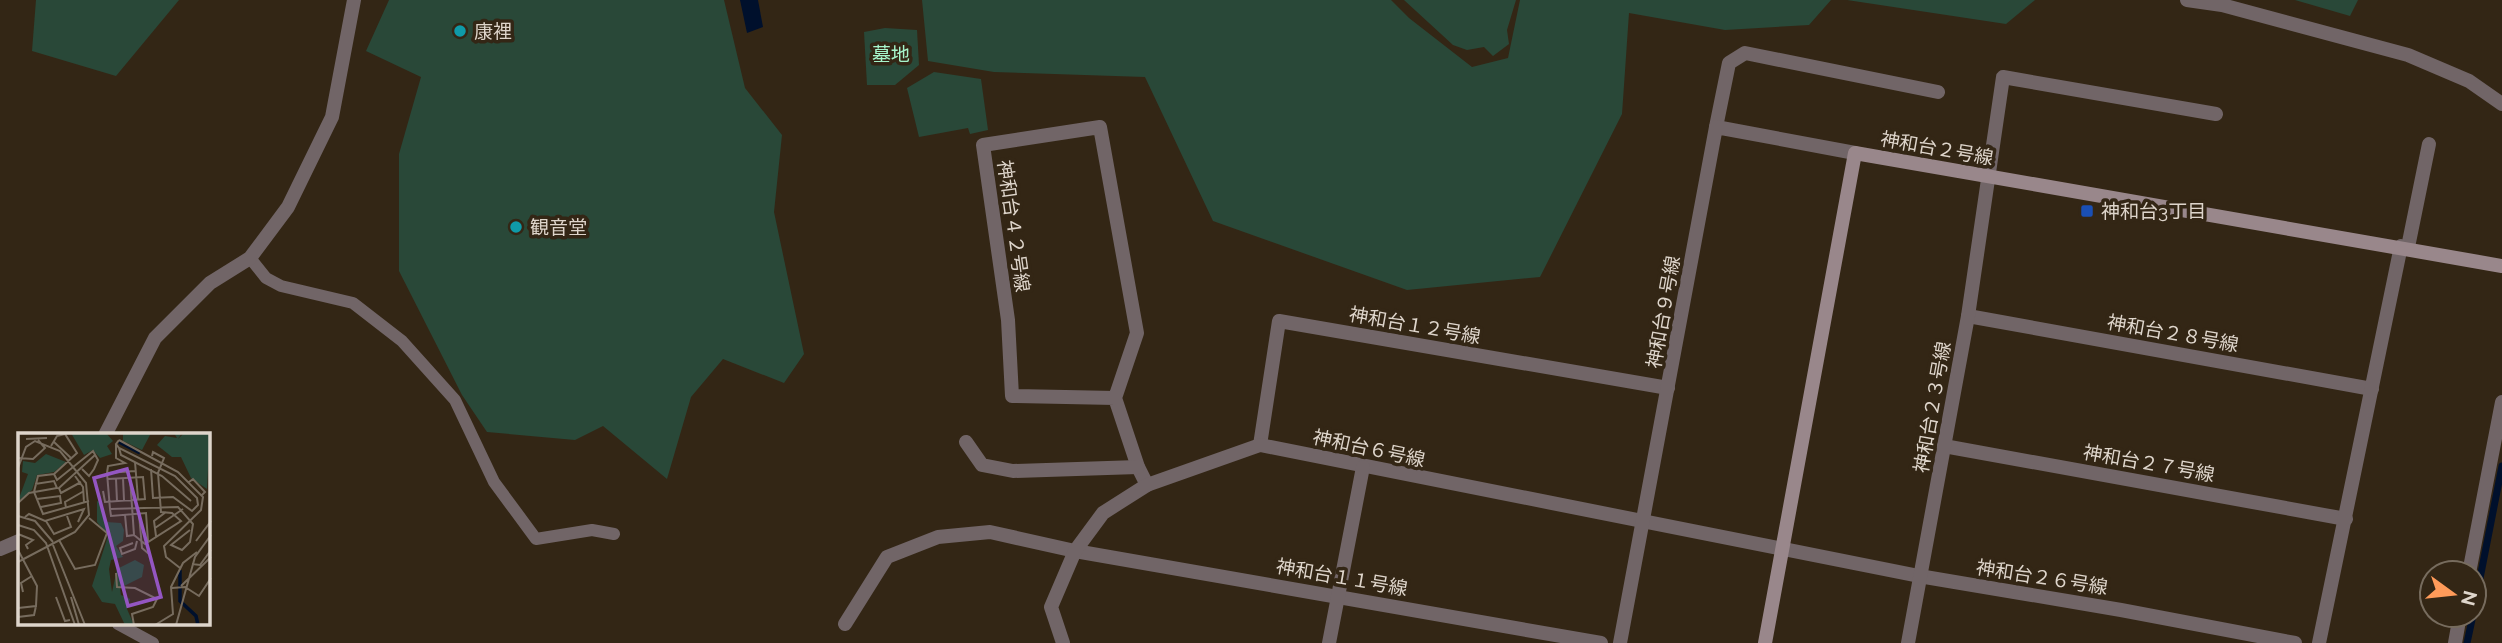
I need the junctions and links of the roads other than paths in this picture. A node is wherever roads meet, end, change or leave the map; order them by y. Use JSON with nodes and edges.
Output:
{"nodes":[{"id":1,"x":354,"y":0,"type":"edge"},
{"id":2,"x":2187,"y":0,"type":"edge"},
{"id":3,"x":1938,"y":92,"type":"dead end"},
{"id":4,"x":2502,"y":104,"type":"edge"},
{"id":5,"x":2216,"y":114,"type":"dead end"},
{"id":6,"x":1716,"y":127,"type":"junction"},
{"id":7,"x":2429,"y":144,"type":"dead end"},
{"id":8,"x":1855,"y":153,"type":"junction"},
{"id":9,"x":1987,"y":177,"type":"junction"},
{"id":10,"x":2404,"y":247,"type":"junction"},
{"id":11,"x":250,"y":258,"type":"junction"},
{"id":12,"x":2502,"y":266,"type":"edge"},
{"id":13,"x":1968,"y":316,"type":"junction"},
{"id":14,"x":1668,"y":388,"type":"junction"},
{"id":15,"x":2372,"y":389,"type":"junction"},
{"id":16,"x":1115,"y":398,"type":"junction"},
{"id":17,"x":2502,"y":402,"type":"edge"},
{"id":18,"x":106,"y":433,"type":"edge"},
{"id":19,"x":966,"y":442,"type":"dead end"},
{"id":20,"x":1260,"y":445,"type":"junction"},
{"id":21,"x":1944,"y":446,"type":"junction"},
{"id":22,"x":1138,"y":467,"type":"junction"},
{"id":23,"x":1363,"y":467,"type":"junction"},
{"id":24,"x":1147,"y":485,"type":"junction"},
{"id":25,"x":2346,"y":519,"type":"junction"},
{"id":26,"x":1642,"y":522,"type":"junction"},
{"id":27,"x":614,"y":534,"type":"dead end"},
{"id":28,"x":18,"y":541,"type":"edge"},
{"id":29,"x":0,"y":549,"type":"edge"},
{"id":30,"x":1782,"y":550,"type":"junction"},
{"id":31,"x":1075,"y":551,"type":"junction"},
{"id":32,"x":2472,"y":559,"type":"edge"},
{"id":33,"x":1919,"y":576,"type":"junction"},
{"id":34,"x":1338,"y":595,"type":"junction"},
{"id":35,"x":845,"y":624,"type":"dead end"},
{"id":36,"x":122,"y":626,"type":"edge"},
{"id":37,"x":153,"y":643,"type":"edge"},
{"id":38,"x":1063,"y":643,"type":"edge"},
{"id":39,"x":1329,"y":643,"type":"edge"},
{"id":40,"x":1601,"y":643,"type":"edge"},
{"id":41,"x":1620,"y":643,"type":"edge"},
{"id":42,"x":1766,"y":643,"type":"edge"},
{"id":43,"x":1908,"y":643,"type":"edge"},
{"id":44,"x":2295,"y":643,"type":"edge"},
{"id":45,"x":2319,"y":643,"type":"edge"}],
"edges":[{"from":1,"to":11,"type":"street"},
{"from":2,"to":4,"type":"street"},
{"from":3,"to":6,"type":"street","name":"神和台９号線"},
{"from":5,"to":9,"type":"street","name":"神和台２３号線"},
{"from":6,"to":8,"type":"street"},
{"from":6,"to":14,"type":"street","name":"神和台９号線"},
{"from":7,"to":10,"type":"street"},
{"from":8,"to":9,"type":"street","name":"神和台２号線"},
{"from":8,"to":30,"type":"street","name":"神和台２号線"},
{"from":9,"to":10,"type":"street","name":"神和台２号線"},
{"from":9,"to":13,"type":"street","name":"神和台２３号線"},
{"from":10,"to":12,"type":"street","name":"神和台２号線"},
{"from":10,"to":15,"type":"street"},
{"from":11,"to":18,"type":"street"},
{"from":11,"to":27,"type":"lane"},
{"from":13,"to":15,"type":"street","name":"神和台２８号線"},
{"from":13,"to":21,"type":"street","name":"神和台２３号線"},
{"from":14,"to":20,"type":"street","name":"神和台１２号線"},
{"from":14,"to":26,"type":"street","name":"神和台９号線"},
{"from":15,"to":25,"type":"street"},
{"from":16,"to":16,"type":"street","name":"神和台４２号線"},
{"from":16,"to":22,"type":"street"},
{"from":17,"to":32,"type":"street"},
{"from":19,"to":22,"type":"street"},
{"from":20,"to":23,"type":"street","name":"神和台６号線"},
{"from":20,"to":24,"type":"street"},
{"from":21,"to":25,"type":"street","name":"神和台２７号線"},
{"from":21,"to":33,"type":"street","name":"神和台２３号線"},
{"from":22,"to":24,"type":"street"},
{"from":23,"to":26,"type":"street","name":"神和台６号線"},
{"from":23,"to":34,"type":"street"},
{"from":24,"to":31,"type":"street"},
{"from":25,"to":45,"type":"street"},
{"from":26,"to":30,"type":"street","name":"神和台６号線"},
{"from":26,"to":41,"type":"street","name":"神和台９号線"},
{"from":28,"to":29,"type":"street"},
{"from":30,"to":33,"type":"street","name":"神和台２６号線"},
{"from":30,"to":42,"type":"street","name":"神和台２号線"},
{"from":31,"to":34,"type":"street","name":"神和台１１号線"},
{"from":31,"to":35,"type":"street","name":"神和台１１号線"},
{"from":31,"to":38,"type":"street"},
{"from":33,"to":43,"type":"street","name":"神和台２３号線"},
{"from":33,"to":44,"type":"street","name":"神和台２６号線"},
{"from":34,"to":39,"type":"street"},
{"from":34,"to":40,"type":"street","name":"神和台１１号線"},
{"from":36,"to":37,"type":"lane"}]}
